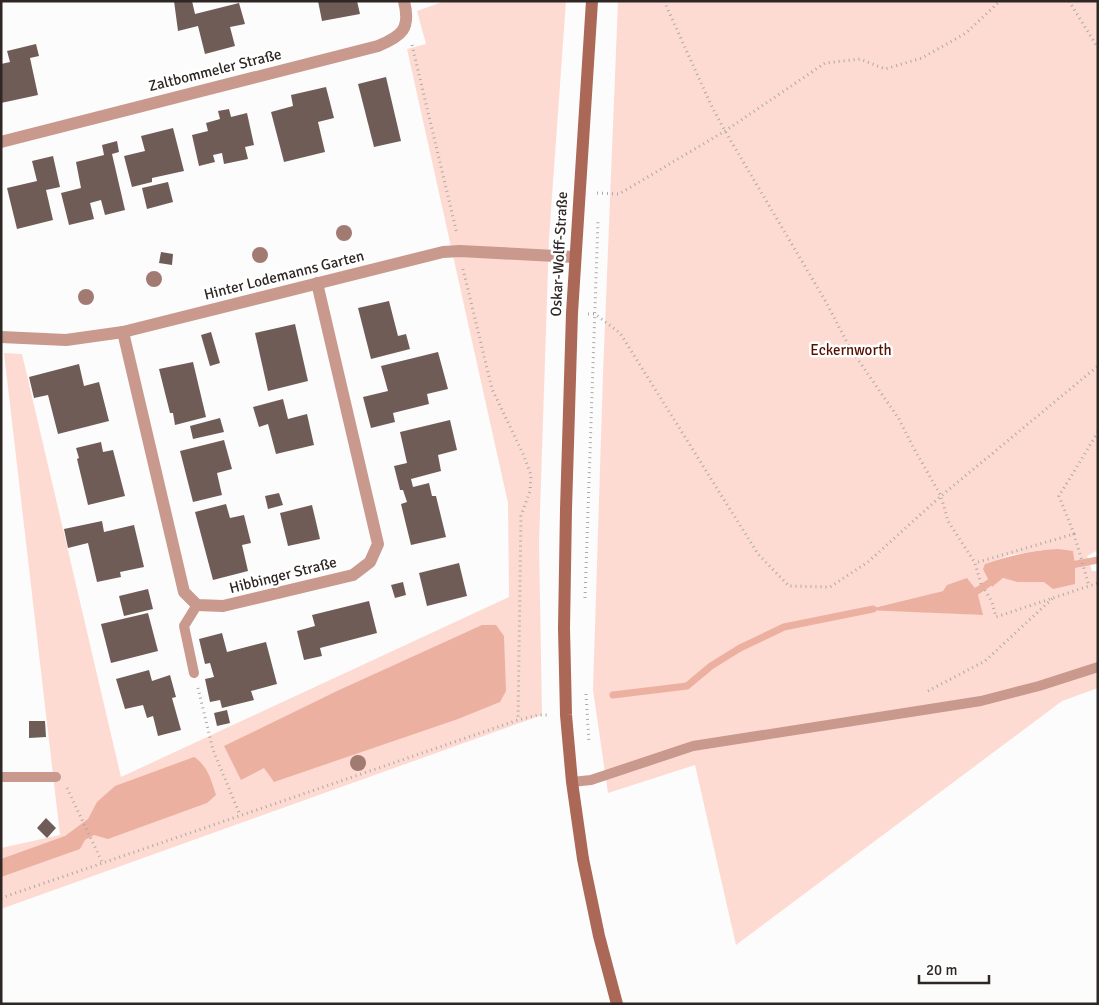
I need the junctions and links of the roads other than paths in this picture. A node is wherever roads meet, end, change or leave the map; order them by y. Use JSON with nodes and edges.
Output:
{"nodes":[{"id":1,"x":404,"y":1,"type":"edge"},
{"id":2,"x":592,"y":1,"type":"edge"},
{"id":3,"x":1,"y":142,"type":"edge"},
{"id":4,"x":574,"y":257,"type":"junction"},
{"id":5,"x":317,"y":283,"type":"junction"},
{"id":6,"x":123,"y":332,"type":"junction"},
{"id":7,"x":1,"y":337,"type":"edge"},
{"id":8,"x":197,"y":606,"type":"junction"},
{"id":9,"x":1098,"y":667,"type":"edge"},
{"id":10,"x":194,"y":674,"type":"road end"},
{"id":11,"x":1,"y":777,"type":"edge"},
{"id":12,"x":56,"y":777,"type":"road end"},
{"id":13,"x":572,"y":782,"type":"junction"},
{"id":14,"x":617,"y":1004,"type":"edge"}],
"edges":[{"from":1,"to":3,"type":"street","name":"Zaltbommeler Straße"},
{"from":2,"to":4,"type":"street","name":"Oskar-Wolff-Straße"},
{"from":4,"to":5,"type":"street","name":"Hinter Lodemanns Garten"},
{"from":4,"to":13,"type":"street","name":"Oskar-Wolff-Straße"},
{"from":5,"to":6,"type":"street","name":"Hinter Lodemanns Garten"},
{"from":5,"to":8,"type":"street","name":"Hibbinger Straße"},
{"from":6,"to":7,"type":"street","name":"Hinter Lodemanns Garten"},
{"from":6,"to":8,"type":"street"},
{"from":8,"to":10,"type":"lane"},
{"from":9,"to":13,"type":"lane"},
{"from":11,"to":12,"type":"lane"},
{"from":13,"to":14,"type":"street","name":"Oskar-Wolff-Straße"}]}
